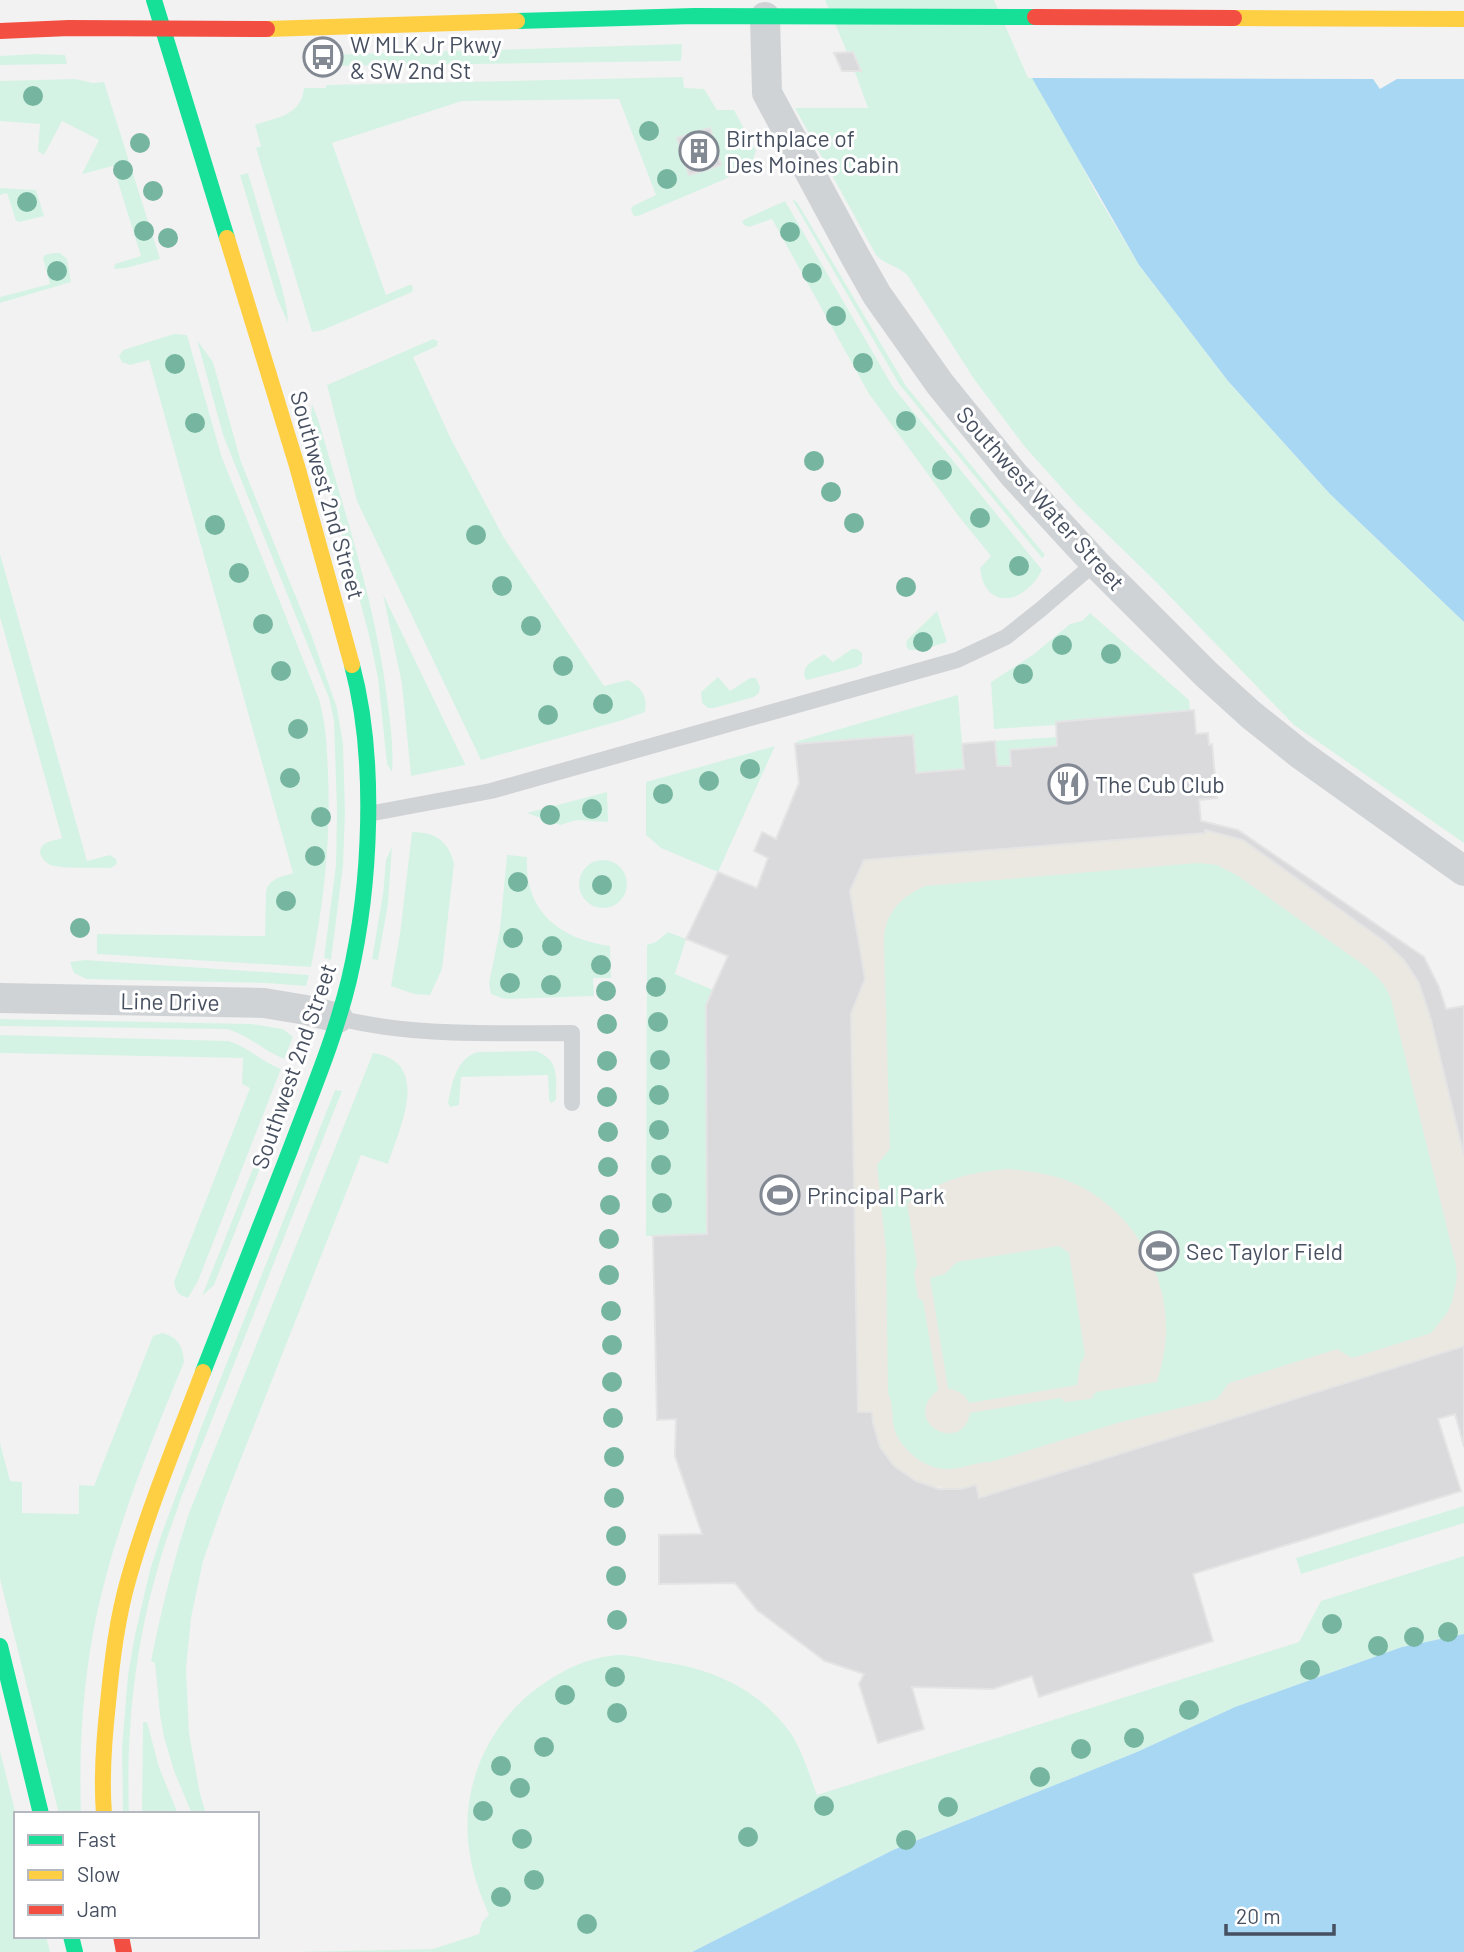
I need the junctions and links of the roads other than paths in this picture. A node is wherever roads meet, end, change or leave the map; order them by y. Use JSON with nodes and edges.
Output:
{"nodes":[{"id":1,"x":153,"y":0,"type":"edge"},
{"id":2,"x":765,"y":17,"type":"junction"},
{"id":3,"x":1464,"y":19,"type":"edge"},
{"id":4,"x":162,"y":29,"type":"junction"},
{"id":5,"x":0,"y":31,"type":"edge"},
{"id":6,"x":1095,"y":563,"type":"junction"},
{"id":7,"x":368,"y":814,"type":"junction"},
{"id":8,"x":1464,"y":871,"type":"edge"},
{"id":9,"x":0,"y":998,"type":"edge"},
{"id":10,"x":338,"y":1018,"type":"junction"},
{"id":11,"x":572,"y":1104,"type":"dead end"},
{"id":12,"x":0,"y":1646,"type":"edge"},
{"id":13,"x":41,"y":1812,"type":"edge"},
{"id":14,"x":104,"y":1812,"type":"edge"}],
"edges":[{"from":1,"to":4,"type":"main road","name":"Southwest 2nd Street"},
{"from":2,"to":3,"type":"main road"},
{"from":2,"to":4,"type":"main road"},
{"from":2,"to":6,"type":"street","name":"Southwest Water Street"},
{"from":4,"to":5,"type":"main road"},
{"from":4,"to":7,"type":"main road","name":"Southwest 2nd Street"},
{"from":6,"to":7,"type":"lane"},
{"from":6,"to":8,"type":"street","name":"Southwest Water Street"},
{"from":7,"to":10,"type":"main road","name":"Southwest 2nd Street"},
{"from":9,"to":10,"type":"street","name":"Line Drive"},
{"from":10,"to":11,"type":"lane"},
{"from":10,"to":14,"type":"main road","name":"Southwest 2nd Street"},
{"from":12,"to":13,"type":"main road"}]}
